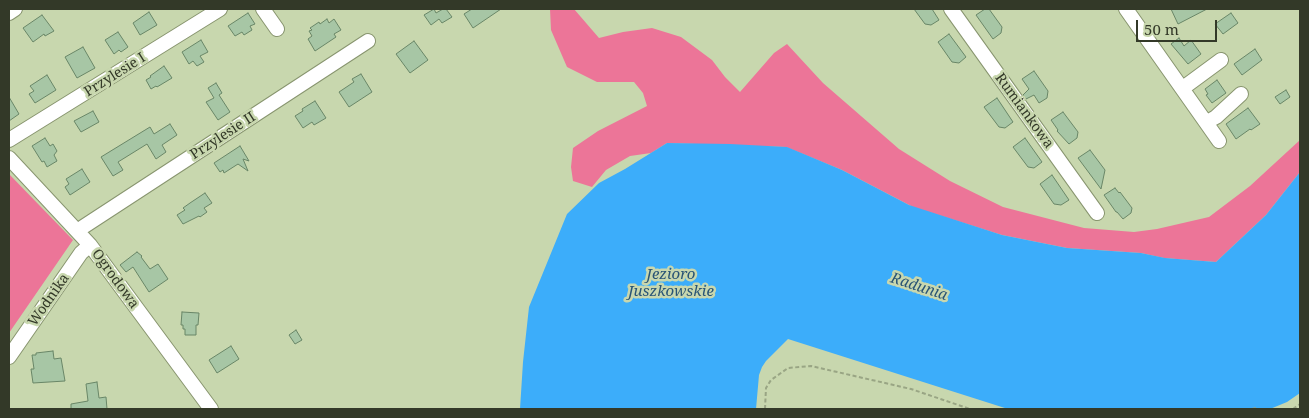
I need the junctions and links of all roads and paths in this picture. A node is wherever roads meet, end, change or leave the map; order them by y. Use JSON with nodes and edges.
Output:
{"nodes":[{"id":1,"x":15,"y":9,"type":"edge"},
{"id":2,"x":220,"y":9,"type":"edge"},
{"id":3,"x":263,"y":9,"type":"edge"},
{"id":4,"x":951,"y":9,"type":"edge"},
{"id":5,"x":1126,"y":9,"type":"edge"},
{"id":6,"x":9,"y":13,"type":"edge"},
{"id":7,"x":277,"y":29,"type":"dead end"},
{"id":8,"x":368,"y":42,"type":"dead end"},
{"id":9,"x":1221,"y":60,"type":"dead end"},
{"id":10,"x":1183,"y":88,"type":"junction"},
{"id":11,"x":1242,"y":94,"type":"dead end"},
{"id":12,"x":1207,"y":122,"type":"junction"},
{"id":13,"x":9,"y":140,"type":"edge"},
{"id":14,"x":1219,"y":141,"type":"dead end"},
{"id":15,"x":9,"y":158,"type":"edge"},
{"id":16,"x":1097,"y":213,"type":"dead end"},
{"id":17,"x":78,"y":232,"type":"junction"},
{"id":18,"x":90,"y":245,"type":"junction"},
{"id":19,"x":9,"y":357,"type":"edge"},
{"id":20,"x":1300,"y":404,"type":"edge"},
{"id":21,"x":211,"y":409,"type":"edge"},
{"id":22,"x":765,"y":409,"type":"edge"},
{"id":23,"x":970,"y":409,"type":"edge"},
{"id":24,"x":1252,"y":409,"type":"edge"},
{"id":25,"x":1257,"y":409,"type":"edge"},
{"id":26,"x":1293,"y":409,"type":"edge"}],
"edges":[{"from":1,"to":6,"type":"street"},
{"from":2,"to":13,"type":"street","name":"Przylesie I"},
{"from":3,"to":7,"type":"street"},
{"from":4,"to":16,"type":"street","name":"Rumiankowa"},
{"from":5,"to":10,"type":"street"},
{"from":8,"to":17,"type":"street","name":"Przylesie II"},
{"from":9,"to":10,"type":"street"},
{"from":10,"to":12,"type":"street"},
{"from":11,"to":12,"type":"street"},
{"from":12,"to":14,"type":"street"},
{"from":15,"to":17,"type":"street","name":"Ogrodowa"},
{"from":17,"to":18,"type":"street","name":"Ogrodowa"},
{"from":18,"to":19,"type":"street","name":"Wodnika"},
{"from":18,"to":21,"type":"street","name":"Ogrodowa"},
{"from":20,"to":26,"type":"path"},
{"from":22,"to":23,"type":"path"},
{"from":24,"to":25,"type":"path"}]}
